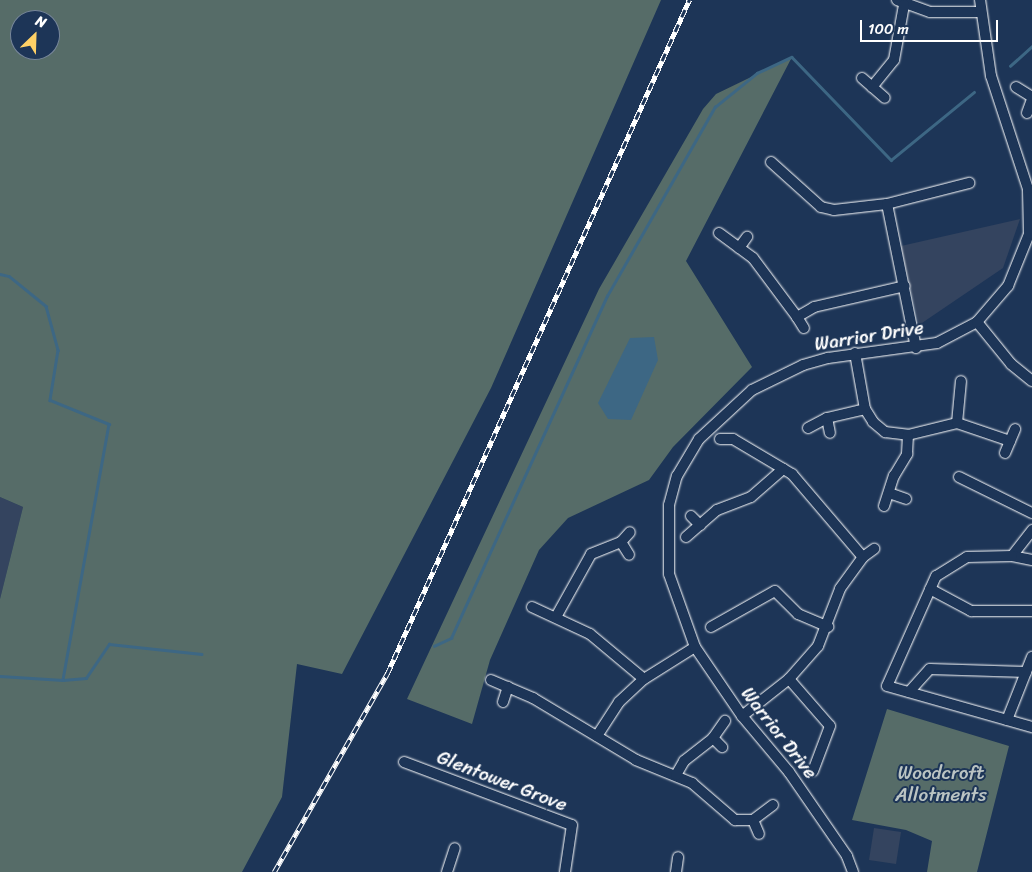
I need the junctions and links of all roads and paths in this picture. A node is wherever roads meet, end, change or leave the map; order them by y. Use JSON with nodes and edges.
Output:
{"nodes":[{"id":1,"x":980,"y":0,"type":"edge"},
{"id":2,"x":901,"y":3,"type":"edge"},
{"id":3,"x":980,"y":12,"type":"junction"},
{"id":4,"x":862,"y":78,"type":"dead end"},
{"id":5,"x":872,"y":87,"type":"junction"},
{"id":6,"x":1016,"y":87,"type":"dead end"},
{"id":7,"x":885,"y":98,"type":"dead end"},
{"id":8,"x":1032,"y":98,"type":"edge"},
{"id":9,"x":1027,"y":113,"type":"dead end"},
{"id":10,"x":771,"y":162,"type":"dead end"},
{"id":11,"x":968,"y":182,"type":"dead end"},
{"id":12,"x":1030,"y":189,"type":"edge"},
{"id":13,"x":887,"y":204,"type":"junction"},
{"id":14,"x":719,"y":233,"type":"dead end"},
{"id":15,"x":747,"y":237,"type":"dead end"},
{"id":16,"x":740,"y":248,"type":"junction"},
{"id":17,"x":905,"y":286,"type":"junction"},
{"id":18,"x":796,"y":317,"type":"junction"},
{"id":19,"x":977,"y":322,"type":"junction"},
{"id":20,"x":804,"y":328,"type":"dead end"},
{"id":21,"x":916,"y":348,"type":"junction"},
{"id":22,"x":855,"y":353,"type":"junction"},
{"id":23,"x":961,"y":381,"type":"dead end"},
{"id":24,"x":1032,"y":381,"type":"edge"},
{"id":25,"x":865,"y":409,"type":"junction"},
{"id":26,"x":827,"y":418,"type":"junction"},
{"id":27,"x":956,"y":423,"type":"junction"},
{"id":28,"x":808,"y":428,"type":"dead end"},
{"id":29,"x":1015,"y":429,"type":"dead end"},
{"id":30,"x":830,"y":433,"type":"dead end"},
{"id":31,"x":908,"y":436,"type":"junction"},
{"id":32,"x":720,"y":439,"type":"dead end"},
{"id":33,"x":1010,"y":441,"type":"junction"},
{"id":34,"x":1006,"y":453,"type":"dead end"},
{"id":35,"x":783,"y":469,"type":"junction"},
{"id":36,"x":959,"y":477,"type":"dead end"},
{"id":37,"x":889,"y":493,"type":"junction"},
{"id":38,"x":906,"y":499,"type":"dead end"},
{"id":39,"x":884,"y":506,"type":"dead end"},
{"id":40,"x":1032,"y":513,"type":"edge"},
{"id":41,"x":691,"y":516,"type":"dead end"},
{"id":42,"x":700,"y":525,"type":"junction"},
{"id":43,"x":1032,"y":530,"type":"edge"},
{"id":44,"x":630,"y":532,"type":"dead end"},
{"id":45,"x":686,"y":537,"type":"dead end"},
{"id":46,"x":621,"y":542,"type":"junction"},
{"id":47,"x":874,"y":550,"type":"dead end"},
{"id":48,"x":630,"y":555,"type":"dead end"},
{"id":49,"x":1012,"y":556,"type":"junction"},
{"id":50,"x":863,"y":557,"type":"junction"},
{"id":51,"x":1032,"y":560,"type":"edge"},
{"id":52,"x":930,"y":590,"type":"junction"},
{"id":53,"x":532,"y":607,"type":"dead end"},
{"id":54,"x":1032,"y":611,"type":"edge"},
{"id":55,"x":556,"y":617,"type":"junction"},
{"id":56,"x":711,"y":627,"type":"dead end"},
{"id":57,"x":828,"y":627,"type":"junction"},
{"id":58,"x":695,"y":648,"type":"junction"},
{"id":59,"x":1032,"y":658,"type":"edge"},
{"id":60,"x":1028,"y":676,"type":"edge"},
{"id":61,"x":644,"y":679,"type":"junction"},
{"id":62,"x":789,"y":679,"type":"junction"},
{"id":63,"x":491,"y":680,"type":"dead end"},
{"id":64,"x":508,"y":687,"type":"junction"},
{"id":65,"x":909,"y":692,"type":"junction"},
{"id":66,"x":502,"y":702,"type":"dead end"},
{"id":67,"x":742,"y":716,"type":"junction"},
{"id":68,"x":1007,"y":720,"type":"junction"},
{"id":69,"x":725,"y":721,"type":"dead end"},
{"id":70,"x":1032,"y":727,"type":"edge"},
{"id":71,"x":597,"y":736,"type":"junction"},
{"id":72,"x":713,"y":738,"type":"junction"},
{"id":73,"x":722,"y":747,"type":"dead end"},
{"id":74,"x":404,"y":762,"type":"dead end"},
{"id":75,"x":813,"y":771,"type":"dead end"},
{"id":76,"x":676,"y":775,"type":"junction"},
{"id":77,"x":774,"y":805,"type":"dead end"},
{"id":78,"x":753,"y":820,"type":"junction"},
{"id":79,"x":759,"y":834,"type":"dead end"},
{"id":80,"x":455,"y":848,"type":"dead end"},
{"id":81,"x":678,"y":857,"type":"dead end"},
{"id":82,"x":447,"y":872,"type":"edge"},
{"id":83,"x":565,"y":872,"type":"edge"},
{"id":84,"x":676,"y":872,"type":"edge"},
{"id":85,"x":854,"y":872,"type":"edge"}],
"edges":[{"from":1,"to":3,"type":"street","name":"Warrior Drive"},
{"from":2,"to":3,"type":"street"},
{"from":2,"to":5,"type":"street"},
{"from":3,"to":12,"type":"street","name":"Warrior Drive"},
{"from":4,"to":5,"type":"street"},
{"from":5,"to":7,"type":"street"},
{"from":6,"to":8,"type":"street"},
{"from":8,"to":9,"type":"street"},
{"from":10,"to":13,"type":"street"},
{"from":11,"to":13,"type":"street"},
{"from":12,"to":19,"type":"street","name":"Warrior Drive"},
{"from":13,"to":17,"type":"street"},
{"from":14,"to":16,"type":"street"},
{"from":15,"to":16,"type":"street"},
{"from":16,"to":18,"type":"street"},
{"from":17,"to":18,"type":"street"},
{"from":17,"to":21,"type":"street"},
{"from":18,"to":20,"type":"street"},
{"from":19,"to":21,"type":"street","name":"Warrior Drive"},
{"from":19,"to":24,"type":"street"},
{"from":21,"to":22,"type":"street","name":"Warrior Drive"},
{"from":22,"to":25,"type":"street"},
{"from":22,"to":58,"type":"street","name":"Warrior Drive"},
{"from":23,"to":27,"type":"street"},
{"from":25,"to":26,"type":"street"},
{"from":25,"to":31,"type":"street"},
{"from":26,"to":28,"type":"street"},
{"from":26,"to":30,"type":"street"},
{"from":27,"to":31,"type":"street"},
{"from":27,"to":33,"type":"street"},
{"from":29,"to":33,"type":"street"},
{"from":31,"to":37,"type":"street"},
{"from":32,"to":35,"type":"street"},
{"from":33,"to":34,"type":"street"},
{"from":35,"to":42,"type":"street"},
{"from":35,"to":50,"type":"street"},
{"from":36,"to":40,"type":"street"},
{"from":37,"to":38,"type":"street"},
{"from":37,"to":39,"type":"street"},
{"from":41,"to":42,"type":"street"},
{"from":42,"to":45,"type":"street"},
{"from":43,"to":49,"type":"street"},
{"from":44,"to":46,"type":"street"},
{"from":46,"to":48,"type":"street"},
{"from":46,"to":55,"type":"street"},
{"from":47,"to":50,"type":"street"},
{"from":49,"to":51,"type":"street"},
{"from":49,"to":52,"type":"street"},
{"from":50,"to":57,"type":"street"},
{"from":52,"to":54,"type":"street"},
{"from":52,"to":65,"type":"street"},
{"from":53,"to":55,"type":"street"},
{"from":55,"to":61,"type":"street"},
{"from":56,"to":57,"type":"street"},
{"from":57,"to":62,"type":"street"},
{"from":58,"to":61,"type":"street"},
{"from":58,"to":67,"type":"street","name":"Warrior Drive"},
{"from":59,"to":60,"type":"street"},
{"from":60,"to":65,"type":"street"},
{"from":60,"to":68,"type":"street"},
{"from":61,"to":71,"type":"street"},
{"from":62,"to":67,"type":"street"},
{"from":62,"to":75,"type":"street"},
{"from":63,"to":64,"type":"street"},
{"from":64,"to":66,"type":"street"},
{"from":64,"to":71,"type":"street"},
{"from":65,"to":68,"type":"street"},
{"from":67,"to":85,"type":"street","name":"Warrior Drive"},
{"from":68,"to":70,"type":"street"},
{"from":69,"to":72,"type":"street"},
{"from":71,"to":76,"type":"street"},
{"from":72,"to":73,"type":"street"},
{"from":72,"to":76,"type":"street"},
{"from":74,"to":83,"type":"street","name":"Glentower Grove"},
{"from":76,"to":78,"type":"street"},
{"from":77,"to":78,"type":"street"},
{"from":78,"to":79,"type":"street"},
{"from":80,"to":82,"type":"street"},
{"from":81,"to":84,"type":"street"}]}
